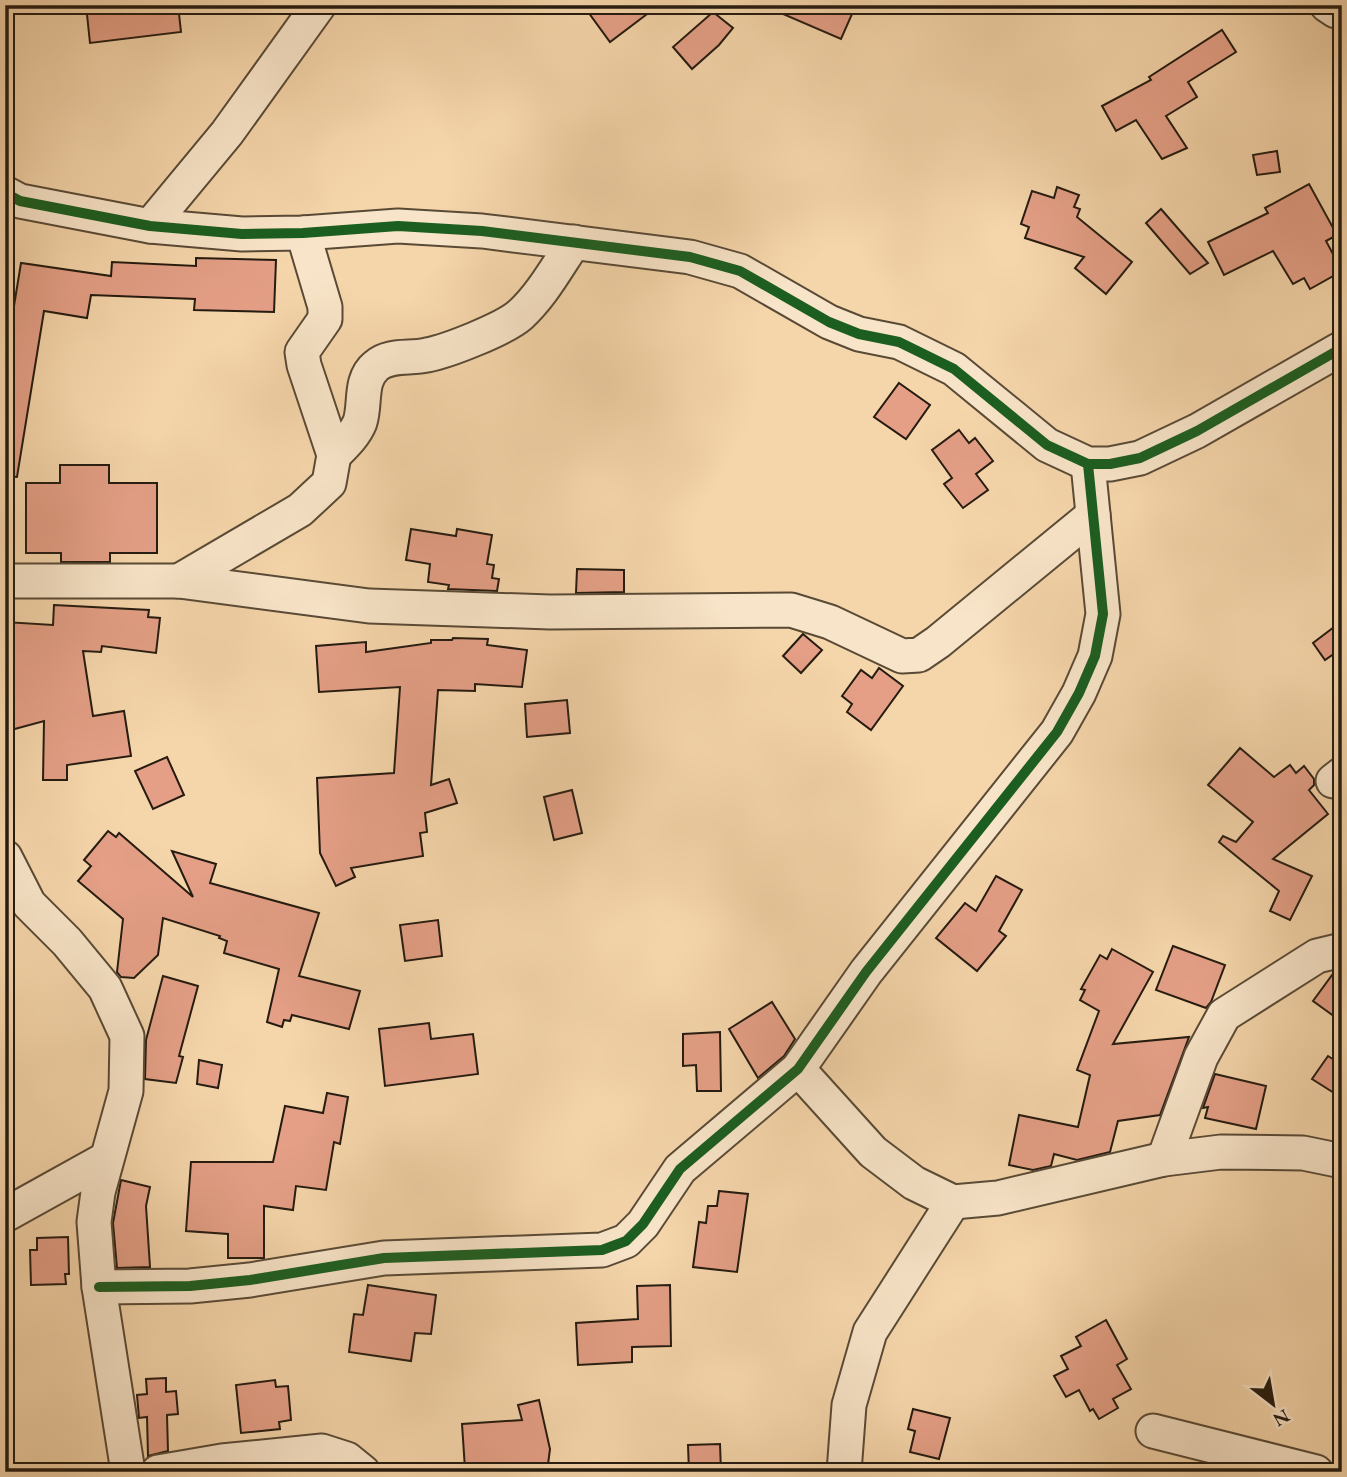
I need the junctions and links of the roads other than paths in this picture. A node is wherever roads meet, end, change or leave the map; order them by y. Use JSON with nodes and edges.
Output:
{"nodes":[{"id":1,"x":318,"y":5,"type":"edge"},
{"id":2,"x":1327,"y":5,"type":"edge"},
{"id":3,"x":1342,"y":12,"type":"edge"},
{"id":4,"x":5,"y":193,"type":"edge"},
{"id":5,"x":150,"y":226,"type":"junction"},
{"id":6,"x":303,"y":233,"type":"junction"},
{"id":7,"x":574,"y":242,"type":"junction"},
{"id":8,"x":1342,"y":348,"type":"edge"},
{"id":9,"x":334,"y":455,"type":"junction"},
{"id":10,"x":1088,"y":464,"type":"junction"},
{"id":11,"x":1093,"y":515,"type":"junction"},
{"id":12,"x":5,"y":581,"type":"edge"},
{"id":13,"x":179,"y":581,"type":"junction"},
{"id":14,"x":5,"y":857,"type":"edge"},
{"id":15,"x":1342,"y":950,"type":"edge"},
{"id":16,"x":798,"y":1069,"type":"junction"},
{"id":17,"x":1164,"y":1158,"type":"junction"},
{"id":18,"x":107,"y":1159,"type":"junction"},
{"id":19,"x":1342,"y":1161,"type":"edge"},
{"id":20,"x":953,"y":1202,"type":"junction"},
{"id":21,"x":5,"y":1215,"type":"edge"},
{"id":22,"x":99,"y":1287,"type":"junction"},
{"id":23,"x":1153,"y":1431,"type":"dead end"},
{"id":24,"x":223,"y":1466,"type":"edge"},
{"id":25,"x":128,"y":1472,"type":"edge"},
{"id":26,"x":158,"y":1472,"type":"edge"},
{"id":27,"x":363,"y":1472,"type":"edge"},
{"id":28,"x":844,"y":1472,"type":"edge"},
{"id":29,"x":1316,"y":1472,"type":"edge"}],
"edges":[{"from":1,"to":5,"type":"street"},
{"from":2,"to":3,"type":"street"},
{"from":4,"to":5,"type":"street"},
{"from":5,"to":6,"type":"street"},
{"from":6,"to":7,"type":"street"},
{"from":6,"to":9,"type":"street"},
{"from":7,"to":9,"type":"street"},
{"from":7,"to":10,"type":"street"},
{"from":8,"to":10,"type":"street"},
{"from":9,"to":13,"type":"street"},
{"from":10,"to":11,"type":"street"},
{"from":11,"to":13,"type":"street"},
{"from":11,"to":16,"type":"street"},
{"from":12,"to":13,"type":"street"},
{"from":14,"to":18,"type":"street"},
{"from":15,"to":17,"type":"street"},
{"from":16,"to":20,"type":"street"},
{"from":16,"to":22,"type":"street"},
{"from":17,"to":19,"type":"street"},
{"from":17,"to":20,"type":"street"},
{"from":18,"to":21,"type":"street"},
{"from":18,"to":22,"type":"street"},
{"from":20,"to":28,"type":"street"},
{"from":22,"to":25,"type":"street"},
{"from":23,"to":29,"type":"street"},
{"from":24,"to":26,"type":"street"},
{"from":24,"to":27,"type":"street"}]}
